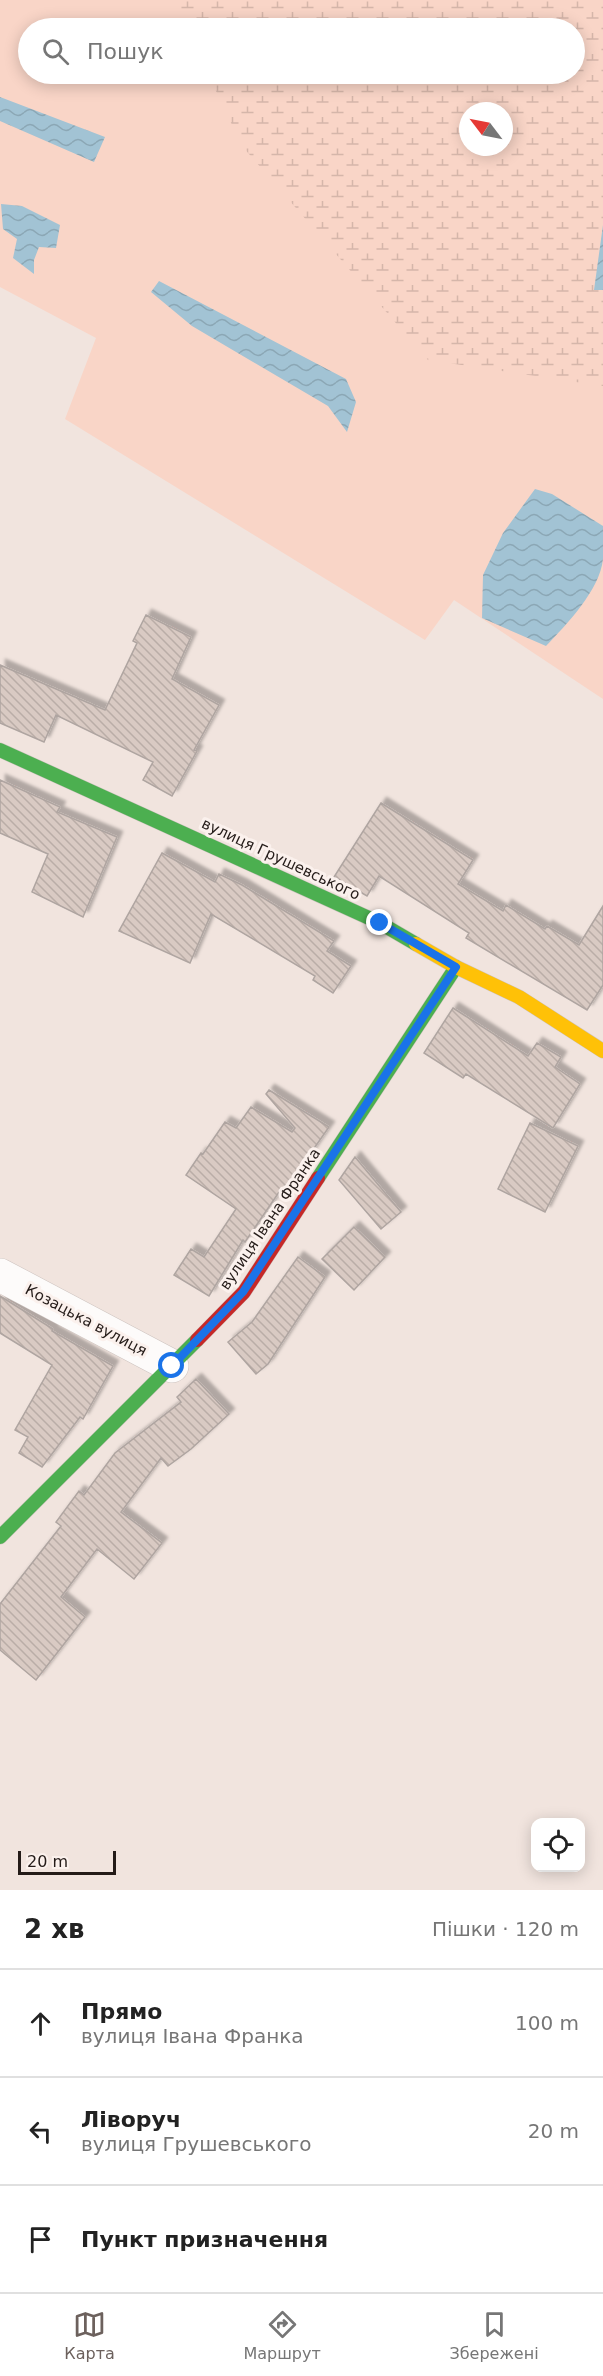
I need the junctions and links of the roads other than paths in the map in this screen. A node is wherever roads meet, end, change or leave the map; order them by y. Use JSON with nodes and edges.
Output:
{"nodes":[{"id":1,"x":0,"y":750,"type":"edge"},
{"id":2,"x":456,"y":967,"type":"junction"},
{"id":3,"x":603,"y":1051,"type":"edge"},
{"id":4,"x":0,"y":1275,"type":"edge"},
{"id":5,"x":172,"y":1366,"type":"junction"},
{"id":6,"x":0,"y":1537,"type":"edge"}],
"edges":[{"from":1,"to":2,"type":"street","name":"вулиця Грушевського"},
{"from":2,"to":3,"type":"street","name":"вулиця Грушевського"},
{"from":2,"to":5,"type":"street","name":"вулиця Івана Франка"},
{"from":4,"to":5,"type":"street","name":"Козацька вулиця"},
{"from":5,"to":6,"type":"street","name":"вулиця Івана Франка"}]}
